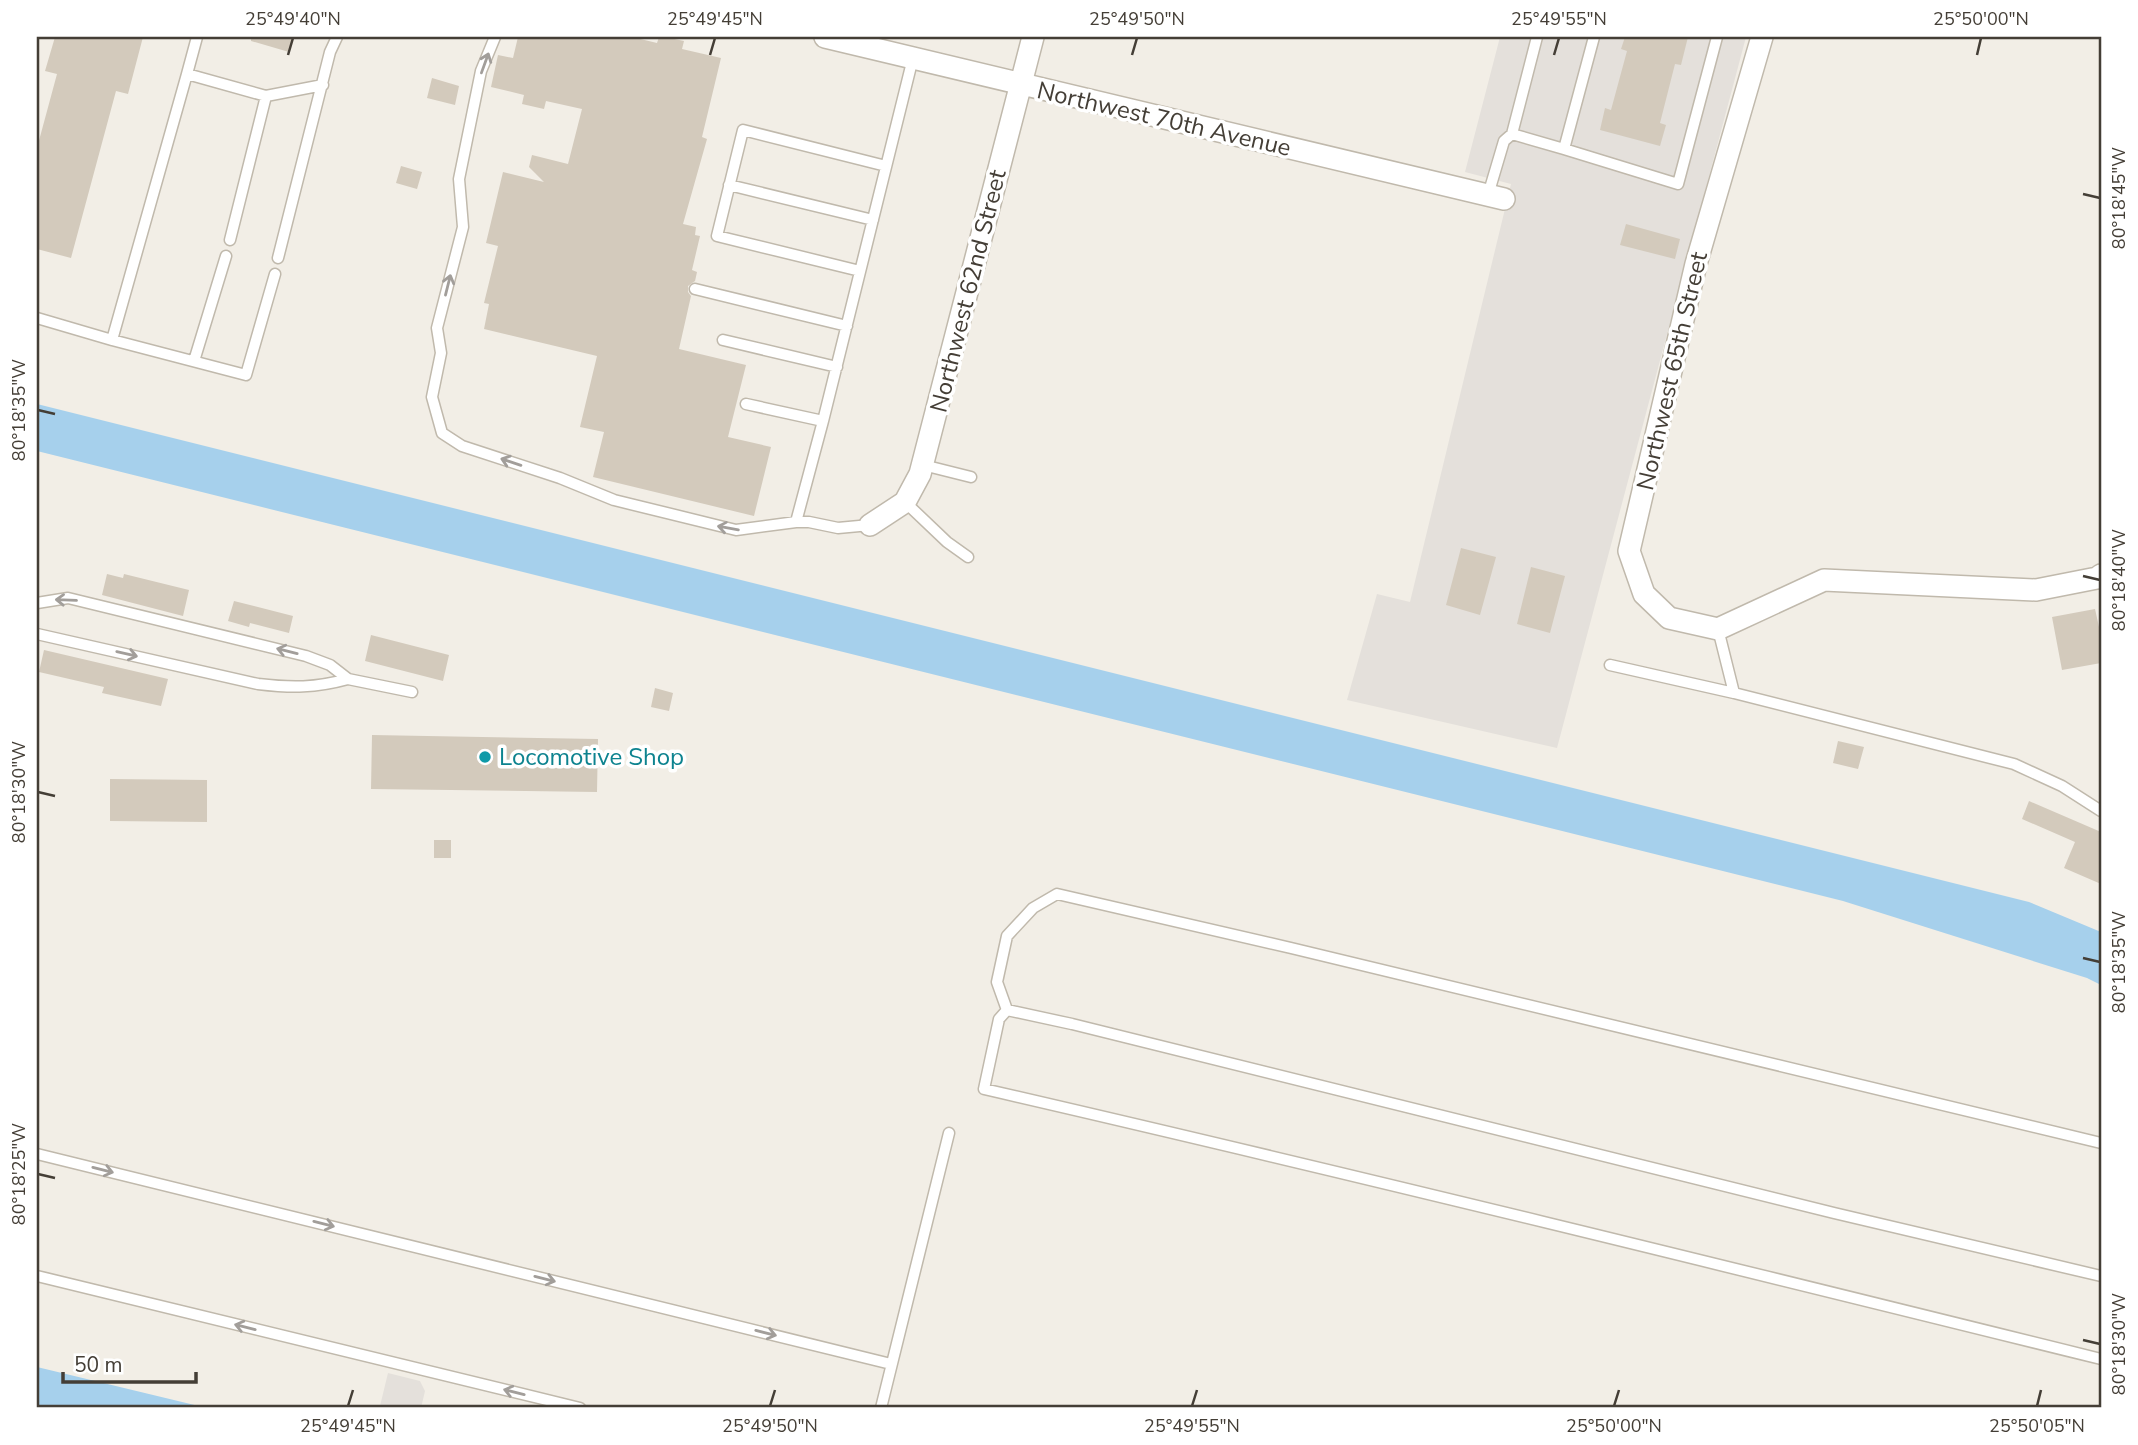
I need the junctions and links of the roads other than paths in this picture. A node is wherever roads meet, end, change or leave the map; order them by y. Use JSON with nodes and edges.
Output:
{"nodes":[{"id":1,"x":197,"y":37,"type":"edge"},
{"id":2,"x":337,"y":37,"type":"edge"},
{"id":3,"x":495,"y":37,"type":"edge"},
{"id":4,"x":825,"y":37,"type":"edge"},
{"id":5,"x":1033,"y":37,"type":"edge"},
{"id":6,"x":1537,"y":37,"type":"edge"},
{"id":7,"x":1594,"y":37,"type":"edge"},
{"id":8,"x":1717,"y":37,"type":"edge"},
{"id":9,"x":1762,"y":37,"type":"edge"},
{"id":10,"x":913,"y":58,"type":"junction"},
{"id":11,"x":187,"y":74,"type":"junction"},
{"id":12,"x":323,"y":85,"type":"junction"},
{"id":13,"x":1021,"y":85,"type":"junction"},
{"id":14,"x":266,"y":96,"type":"junction"},
{"id":15,"x":1512,"y":134,"type":"junction"},
{"id":16,"x":1563,"y":149,"type":"junction"},
{"id":17,"x":886,"y":166,"type":"junction"},
{"id":18,"x":729,"y":185,"type":"junction"},
{"id":19,"x":1496,"y":197,"type":"joint"},
{"id":20,"x":873,"y":220,"type":"junction"},
{"id":21,"x":230,"y":240,"type":"dead end"},
{"id":22,"x":226,"y":256,"type":"dead end"},
{"id":23,"x":278,"y":258,"type":"dead end"},
{"id":24,"x":860,"y":271,"type":"junction"},
{"id":25,"x":275,"y":274,"type":"dead end"},
{"id":26,"x":695,"y":289,"type":"dead end"},
{"id":27,"x":37,"y":317,"type":"edge"},
{"id":28,"x":846,"y":327,"type":"junction"},
{"id":29,"x":112,"y":340,"type":"junction"},
{"id":30,"x":723,"y":340,"type":"dead end"},
{"id":31,"x":194,"y":361,"type":"junction"},
{"id":32,"x":837,"y":367,"type":"junction"},
{"id":33,"x":747,"y":404,"type":"dead end"},
{"id":34,"x":823,"y":421,"type":"junction"},
{"id":35,"x":923,"y":465,"type":"junction"},
{"id":36,"x":971,"y":477,"type":"dead end"},
{"id":37,"x":905,"y":502,"type":"junction"},
{"id":38,"x":796,"y":522,"type":"junction"},
{"id":39,"x":870,"y":525,"type":"joint"},
{"id":40,"x":968,"y":557,"type":"dead end"},
{"id":41,"x":2101,"y":575,"type":"edge"},
{"id":42,"x":37,"y":603,"type":"edge"},
{"id":43,"x":1718,"y":629,"type":"junction"},
{"id":44,"x":37,"y":634,"type":"edge"},
{"id":45,"x":1610,"y":665,"type":"dead end"},
{"id":46,"x":348,"y":679,"type":"junction"},
{"id":47,"x":412,"y":692,"type":"dead end"},
{"id":48,"x":1734,"y":693,"type":"junction"},
{"id":49,"x":2101,"y":811,"type":"edge"},
{"id":50,"x":1007,"y":1010,"type":"junction"},
{"id":51,"x":949,"y":1133,"type":"dead end"},
{"id":52,"x":2101,"y":1143,"type":"edge"},
{"id":53,"x":37,"y":1154,"type":"edge"},
{"id":54,"x":37,"y":1276,"type":"edge"},
{"id":55,"x":2101,"y":1276,"type":"edge"},
{"id":56,"x":2101,"y":1359,"type":"edge"},
{"id":57,"x":891,"y":1364,"type":"junction"},
{"id":58,"x":580,"y":1408,"type":"edge"},
{"id":59,"x":881,"y":1408,"type":"edge"}],
"edges":[{"from":1,"to":11,"type":"lane"},
{"from":2,"to":12,"type":"lane"},
{"from":38,"to":3,"type":"lane","one_way":true},
{"from":4,"to":10,"type":"street","name":"Northwest 70th Avenue"},
{"from":5,"to":13,"type":"street","name":"Northwest 62nd Street"},
{"from":6,"to":15,"type":"lane"},
{"from":7,"to":16,"type":"lane"},
{"from":8,"to":16,"type":"lane"},
{"from":9,"to":43,"type":"street","name":"Northwest 65th Street"},
{"from":10,"to":13,"type":"street","name":"Northwest 70th Avenue"},
{"from":10,"to":17,"type":"lane"},
{"from":11,"to":14,"type":"lane"},
{"from":11,"to":29,"type":"lane"},
{"from":12,"to":14,"type":"lane"},
{"from":12,"to":23,"type":"lane"},
{"from":13,"to":19,"type":"street","name":"Northwest 70th Avenue"},
{"from":13,"to":35,"type":"street","name":"Northwest 62nd Street"},
{"from":14,"to":21,"type":"lane"},
{"from":15,"to":16,"type":"lane"},
{"from":15,"to":19,"type":"lane"},
{"from":17,"to":18,"type":"lane"},
{"from":17,"to":20,"type":"lane"},
{"from":18,"to":20,"type":"lane"},
{"from":18,"to":24,"type":"lane"},
{"from":20,"to":24,"type":"lane"},
{"from":22,"to":31,"type":"lane"},
{"from":24,"to":28,"type":"lane"},
{"from":25,"to":31,"type":"lane"},
{"from":26,"to":28,"type":"lane"},
{"from":27,"to":29,"type":"lane"},
{"from":28,"to":32,"type":"lane"},
{"from":29,"to":31,"type":"lane"},
{"from":30,"to":32,"type":"lane"},
{"from":32,"to":34,"type":"lane"},
{"from":33,"to":34,"type":"lane"},
{"from":34,"to":38,"type":"lane"},
{"from":35,"to":36,"type":"lane"},
{"from":35,"to":37,"type":"street","name":"Northwest 62nd Street"},
{"from":37,"to":39,"type":"street","name":"Northwest 62nd Street"},
{"from":37,"to":40,"type":"lane"},
{"from":38,"to":39,"type":"lane"},
{"from":41,"to":43,"type":"street"},
{"from":46,"to":42,"type":"lane","one_way":true},
{"from":43,"to":48,"type":"lane"},
{"from":44,"to":46,"type":"lane","one_way":true},
{"from":45,"to":48,"type":"lane"},
{"from":46,"to":47,"type":"lane"},
{"from":48,"to":49,"type":"lane"},
{"from":50,"to":52,"type":"lane"},
{"from":50,"to":55,"type":"lane"},
{"from":50,"to":56,"type":"lane"},
{"from":51,"to":57,"type":"lane"},
{"from":53,"to":57,"type":"lane","one_way":true},
{"from":58,"to":54,"type":"lane","one_way":true},
{"from":57,"to":59,"type":"lane"}]}
